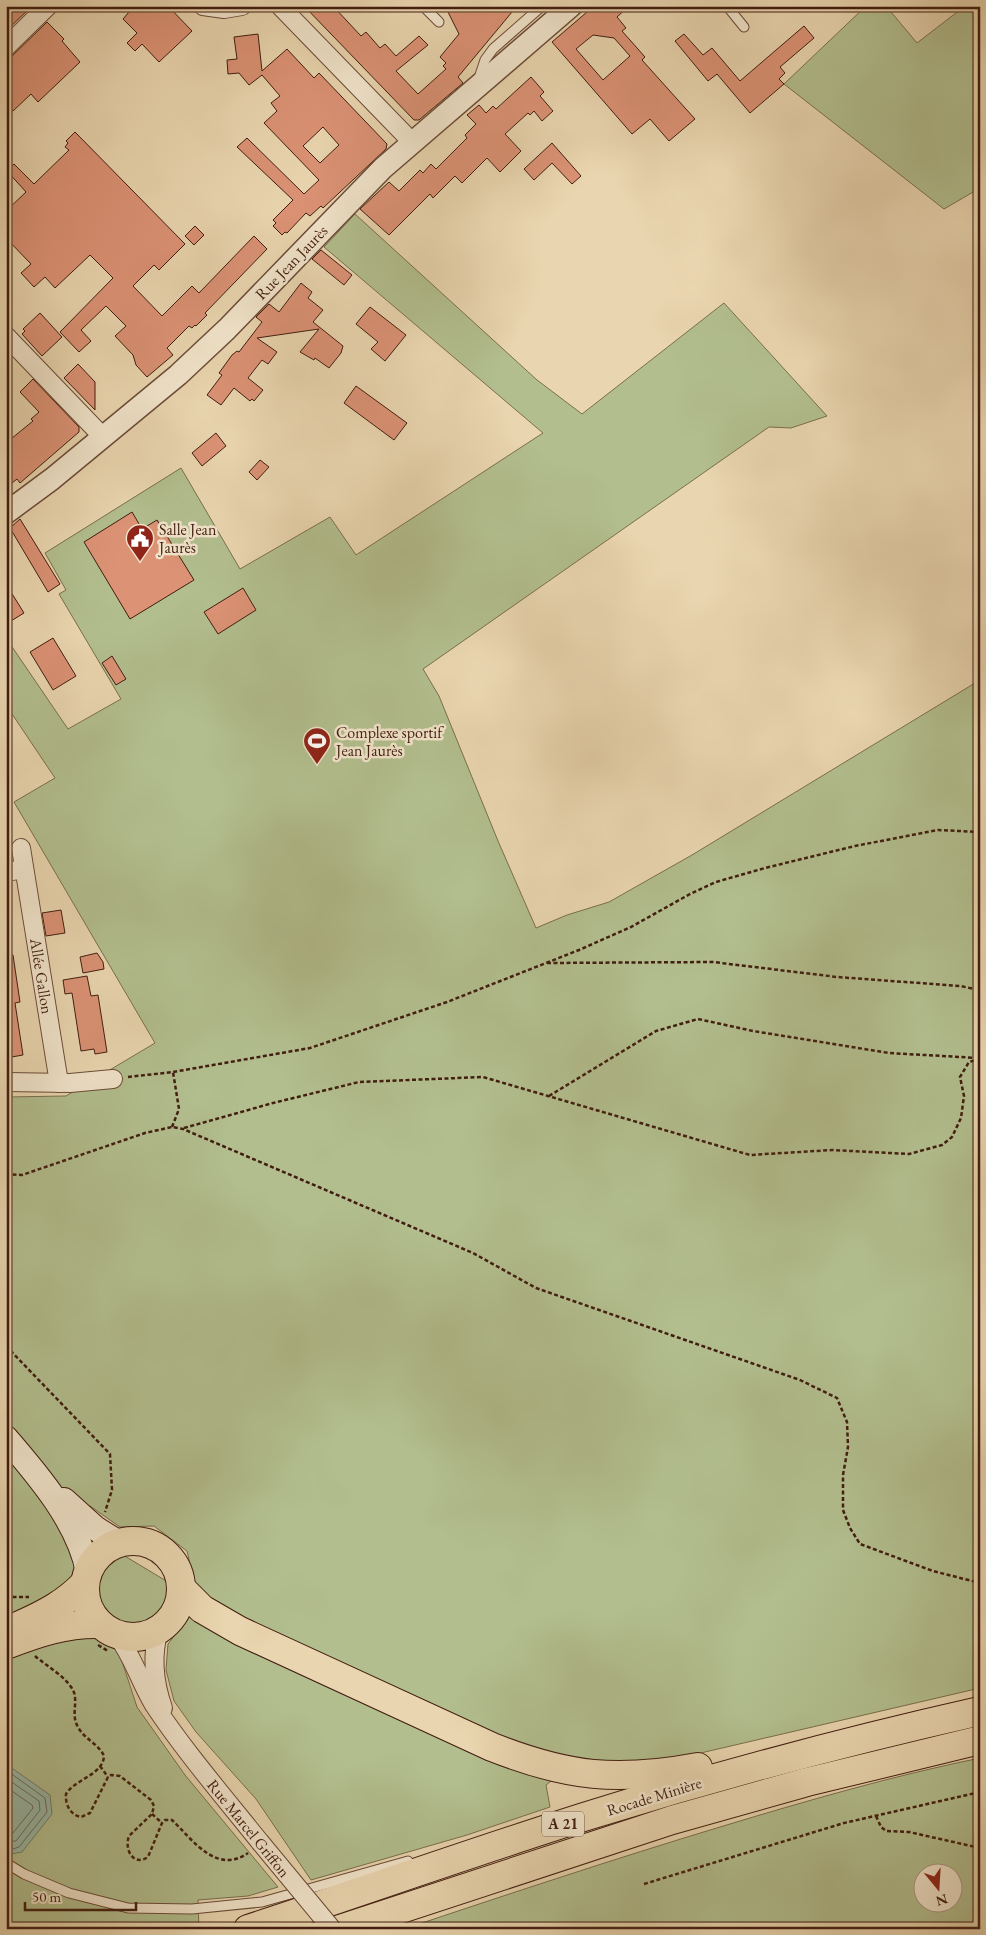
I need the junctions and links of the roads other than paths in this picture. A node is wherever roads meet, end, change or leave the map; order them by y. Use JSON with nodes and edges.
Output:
{"nodes":[{"id":1,"x":48,"y":6,"type":"edge"},
{"id":2,"x":203,"y":6,"type":"edge"},
{"id":3,"x":242,"y":6,"type":"edge"},
{"id":4,"x":280,"y":6,"type":"edge"},
{"id":5,"x":423,"y":6,"type":"edge"},
{"id":6,"x":542,"y":6,"type":"edge"},
{"id":7,"x":571,"y":6,"type":"edge"},
{"id":8,"x":727,"y":6,"type":"edge"},
{"id":9,"x":438,"y":22,"type":"dead end"},
{"id":10,"x":744,"y":27,"type":"dead end"},
{"id":11,"x":6,"y":47,"type":"edge"},
{"id":12,"x":476,"y":88,"type":"junction"},
{"id":13,"x":412,"y":142,"type":"junction"},
{"id":14,"x":6,"y":336,"type":"edge"},
{"id":15,"x":103,"y":437,"type":"junction"},
{"id":16,"x":6,"y":513,"type":"edge"},
{"id":17,"x":21,"y":848,"type":"dead end"},
{"id":18,"x":24,"y":869,"type":"junction"},
{"id":19,"x":6,"y":872,"type":"edge"},
{"id":20,"x":114,"y":1079,"type":"road end"},
{"id":21,"x":6,"y":1082,"type":"edge"},
{"id":22,"x":59,"y":1083,"type":"junction"},
{"id":23,"x":6,"y":1438,"type":"edge"},
{"id":24,"x":32,"y":1469,"type":"junction"},
{"id":25,"x":119,"y":1543,"type":"junction"},
{"id":26,"x":86,"y":1577,"type":"junction"},
{"id":27,"x":181,"y":1588,"type":"junction"},
{"id":28,"x":108,"y":1629,"type":"junction"},
{"id":29,"x":158,"y":1630,"type":"junction"},
{"id":30,"x":6,"y":1631,"type":"edge"},
{"id":31,"x":6,"y":1645,"type":"edge"},
{"id":32,"x":980,"y":1712,"type":"edge"},
{"id":33,"x":168,"y":1725,"type":"junction"},
{"id":34,"x":883,"y":1734,"type":"junction"},
{"id":35,"x":980,"y":1740,"type":"edge"},
{"id":36,"x":530,"y":1835,"type":"junction"},
{"id":37,"x":449,"y":1851,"type":"dead end"},
{"id":38,"x":421,"y":1858,"type":"dead end"},
{"id":39,"x":6,"y":1863,"type":"edge"},
{"id":40,"x":351,"y":1926,"type":"edge"},
{"id":41,"x":248,"y":1929,"type":"edge"},
{"id":42,"x":332,"y":1929,"type":"edge"}],
"edges":[{"from":1,"to":11,"type":"street"},
{"from":2,"to":3,"type":"street"},
{"from":4,"to":13,"type":"street"},
{"from":5,"to":9,"type":"lane"},
{"from":6,"to":12,"type":"lane"},
{"from":7,"to":12,"type":"street","name":"Rue Jean Jaurès"},
{"from":8,"to":10,"type":"lane"},
{"from":12,"to":13,"type":"street","name":"Rue Jean Jaurès"},
{"from":13,"to":15,"type":"street","name":"Rue Jean Jaurès"},
{"from":14,"to":15,"type":"street"},
{"from":15,"to":16,"type":"street","name":"Rue Jean Jaurès"},
{"from":17,"to":18,"type":"street","name":"Allée Gallon"},
{"from":18,"to":19,"type":"street"},
{"from":18,"to":22,"type":"street","name":"Allée Gallon"},
{"from":20,"to":22,"type":"street"},
{"from":21,"to":22,"type":"street"},
{"from":23,"to":24,"type":"main road"},
{"from":24,"to":25,"type":"main road"},
{"from":24,"to":26,"type":"main road"},
{"from":25,"to":26,"type":"main road"},
{"from":25,"to":27,"type":"main road"},
{"from":26,"to":28,"type":"main road"},
{"from":26,"to":30,"type":"main road"},
{"from":27,"to":29,"type":"main road"},
{"from":27,"to":34,"type":"main road"},
{"from":28,"to":29,"type":"main road"},
{"from":28,"to":31,"type":"main road"},
{"from":28,"to":33,"type":"street","name":"Rue Marcel Griffon"},
{"from":29,"to":33,"type":"street","name":"Rue Marcel Griffon"},
{"from":32,"to":34,"type":"main road","name":"Rocade Minière","number":"A 21"},
{"from":33,"to":42,"type":"street","name":"Rue Marcel Griffon","bridge":true},
{"from":34,"to":36,"type":"main road","name":"Rocade Minière","number":"A 21"},
{"from":35,"to":40,"type":"main road","name":"Rocade Minière","number":"A 21"},
{"from":36,"to":37,"type":"lane"},
{"from":36,"to":41,"type":"main road","name":"Rocade Minière","number":"A 21"},
{"from":38,"to":39,"type":"lane"}]}
